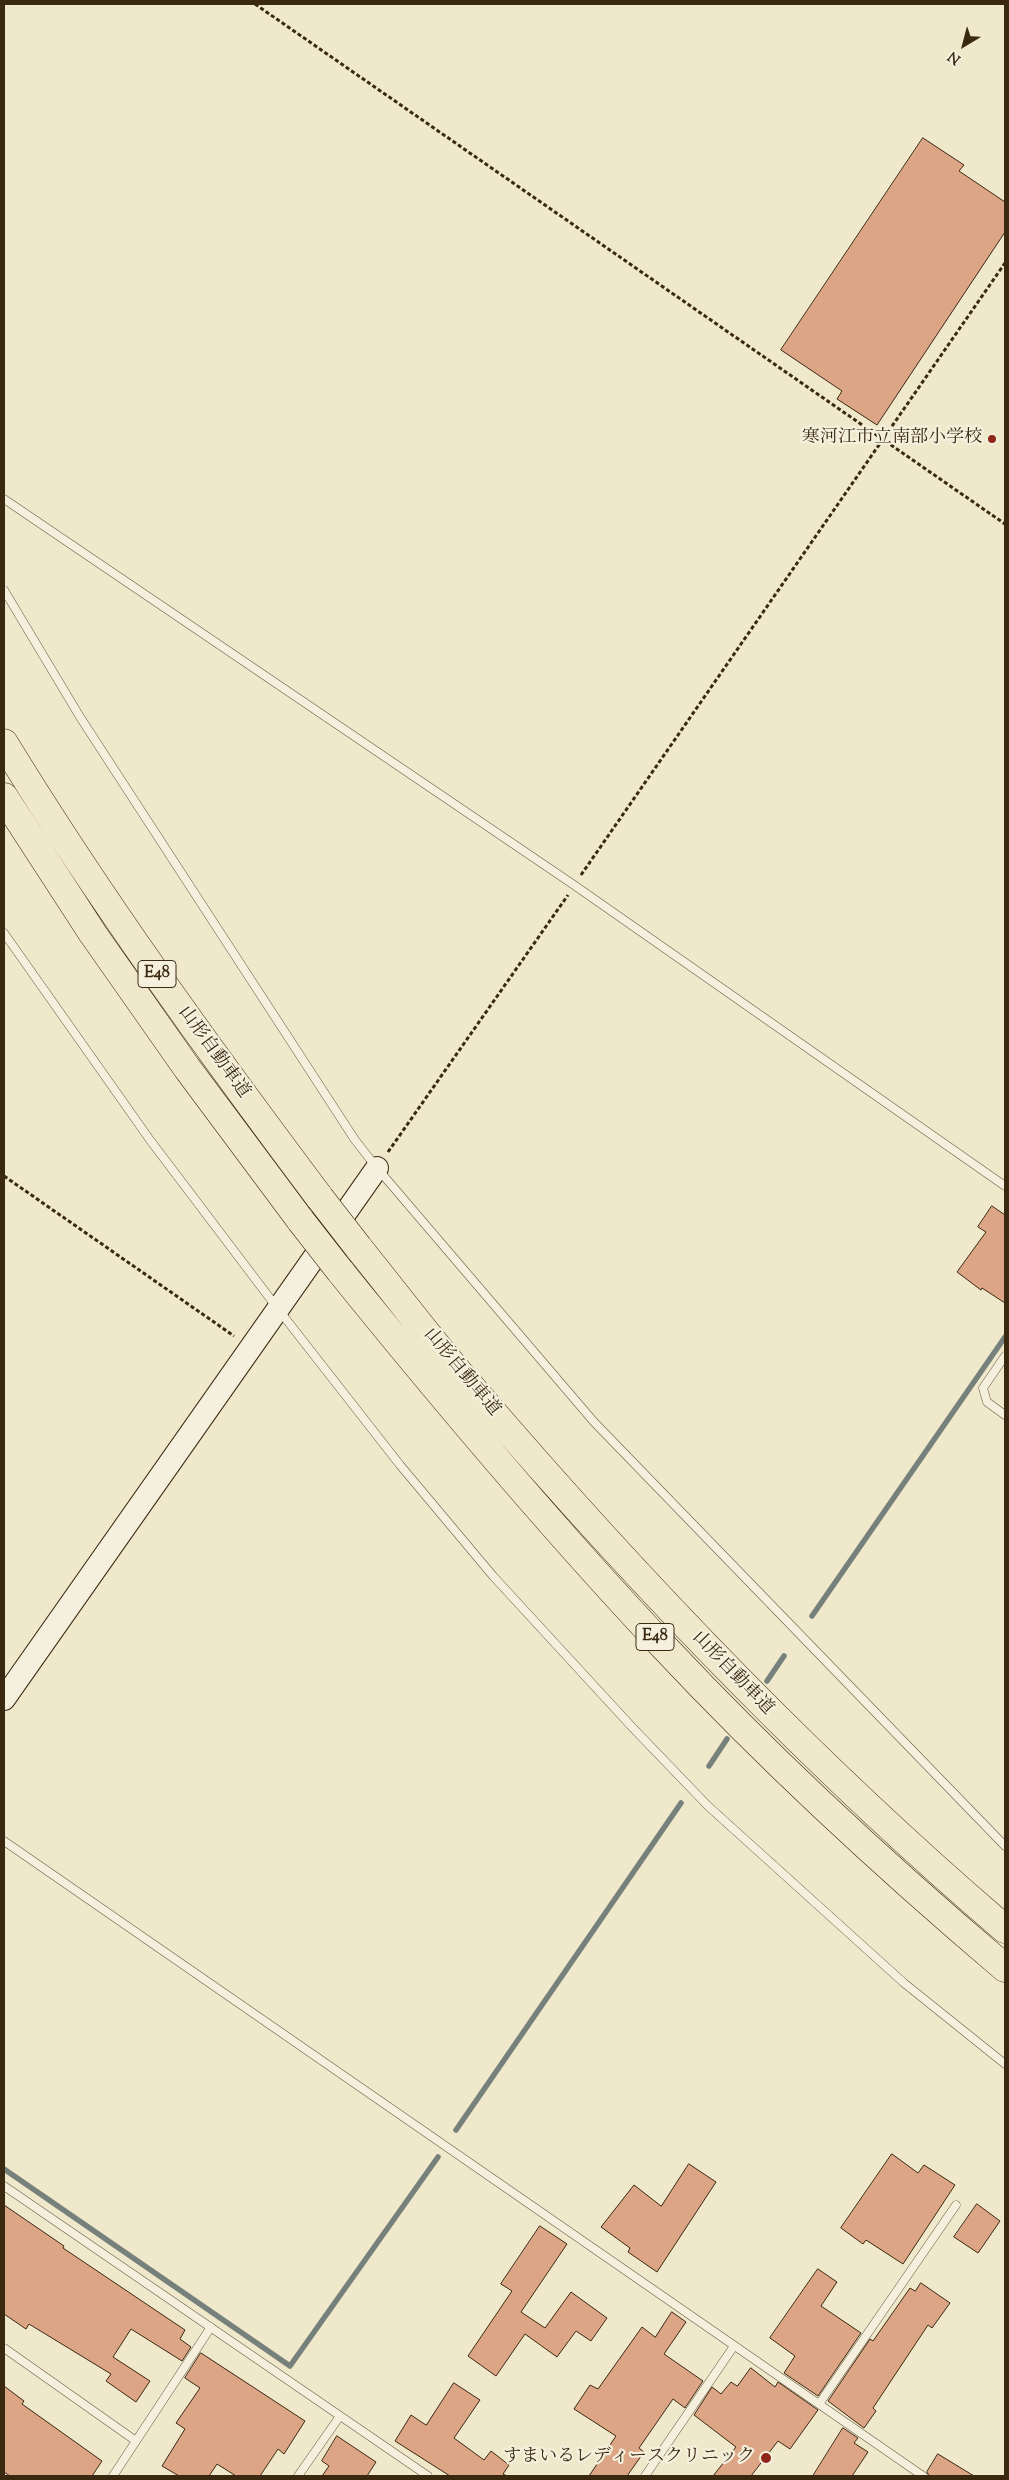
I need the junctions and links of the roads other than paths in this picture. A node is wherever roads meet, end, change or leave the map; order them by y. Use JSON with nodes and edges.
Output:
{"nodes":[{"id":1,"x":4,"y":499,"type":"edge"},
{"id":2,"x":4,"y":590,"type":"edge"},
{"id":3,"x":4,"y":743,"type":"edge"},
{"id":4,"x":4,"y":797,"type":"edge"},
{"id":5,"x":4,"y":934,"type":"edge"},
{"id":6,"x":377,"y":1168,"type":"junction"},
{"id":7,"x":1005,"y":1186,"type":"edge"},
{"id":8,"x":278,"y":1309,"type":"junction"},
{"id":9,"x":1005,"y":1356,"type":"edge"},
{"id":10,"x":1005,"y":1415,"type":"edge"},
{"id":11,"x":4,"y":1699,"type":"edge"},
{"id":12,"x":4,"y":1841,"type":"edge"},
{"id":13,"x":1005,"y":1846,"type":"edge"},
{"id":14,"x":1005,"y":1930,"type":"edge"},
{"id":15,"x":1005,"y":1968,"type":"edge"},
{"id":16,"x":1005,"y":2064,"type":"edge"},
{"id":17,"x":4,"y":2186,"type":"edge"},
{"id":18,"x":956,"y":2205,"type":"dead end"},
{"id":19,"x":211,"y":2327,"type":"junction"},
{"id":20,"x":734,"y":2346,"type":"junction"},
{"id":21,"x":4,"y":2348,"type":"edge"},
{"id":22,"x":819,"y":2404,"type":"junction"},
{"id":23,"x":340,"y":2416,"type":"junction"},
{"id":24,"x":136,"y":2441,"type":"junction"},
{"id":25,"x":113,"y":2476,"type":"edge"},
{"id":26,"x":298,"y":2476,"type":"edge"},
{"id":27,"x":428,"y":2476,"type":"edge"},
{"id":28,"x":644,"y":2476,"type":"edge"},
{"id":29,"x":923,"y":2476,"type":"edge"}],
"edges":[{"from":1,"to":7,"type":"lane"},
{"from":2,"to":6,"type":"lane"},
{"from":3,"to":14,"type":"highway","name":"山形自動車道","number":"E48","bridge":true},
{"from":4,"to":15,"type":"highway","name":"山形自動車道","number":"E48","bridge":true},
{"from":5,"to":8,"type":"lane"},
{"from":6,"to":8,"type":"street"},
{"from":6,"to":13,"type":"lane"},
{"from":8,"to":11,"type":"street"},
{"from":8,"to":16,"type":"lane"},
{"from":9,"to":10,"type":"lane"},
{"from":12,"to":20,"type":"lane"},
{"from":17,"to":19,"type":"lane"},
{"from":18,"to":22,"type":"lane"},
{"from":19,"to":23,"type":"lane"},
{"from":19,"to":24,"type":"lane"},
{"from":20,"to":22,"type":"lane"},
{"from":20,"to":28,"type":"lane"},
{"from":21,"to":24,"type":"lane"},
{"from":22,"to":29,"type":"lane"},
{"from":23,"to":26,"type":"lane"},
{"from":23,"to":27,"type":"lane"},
{"from":24,"to":25,"type":"lane"}]}
